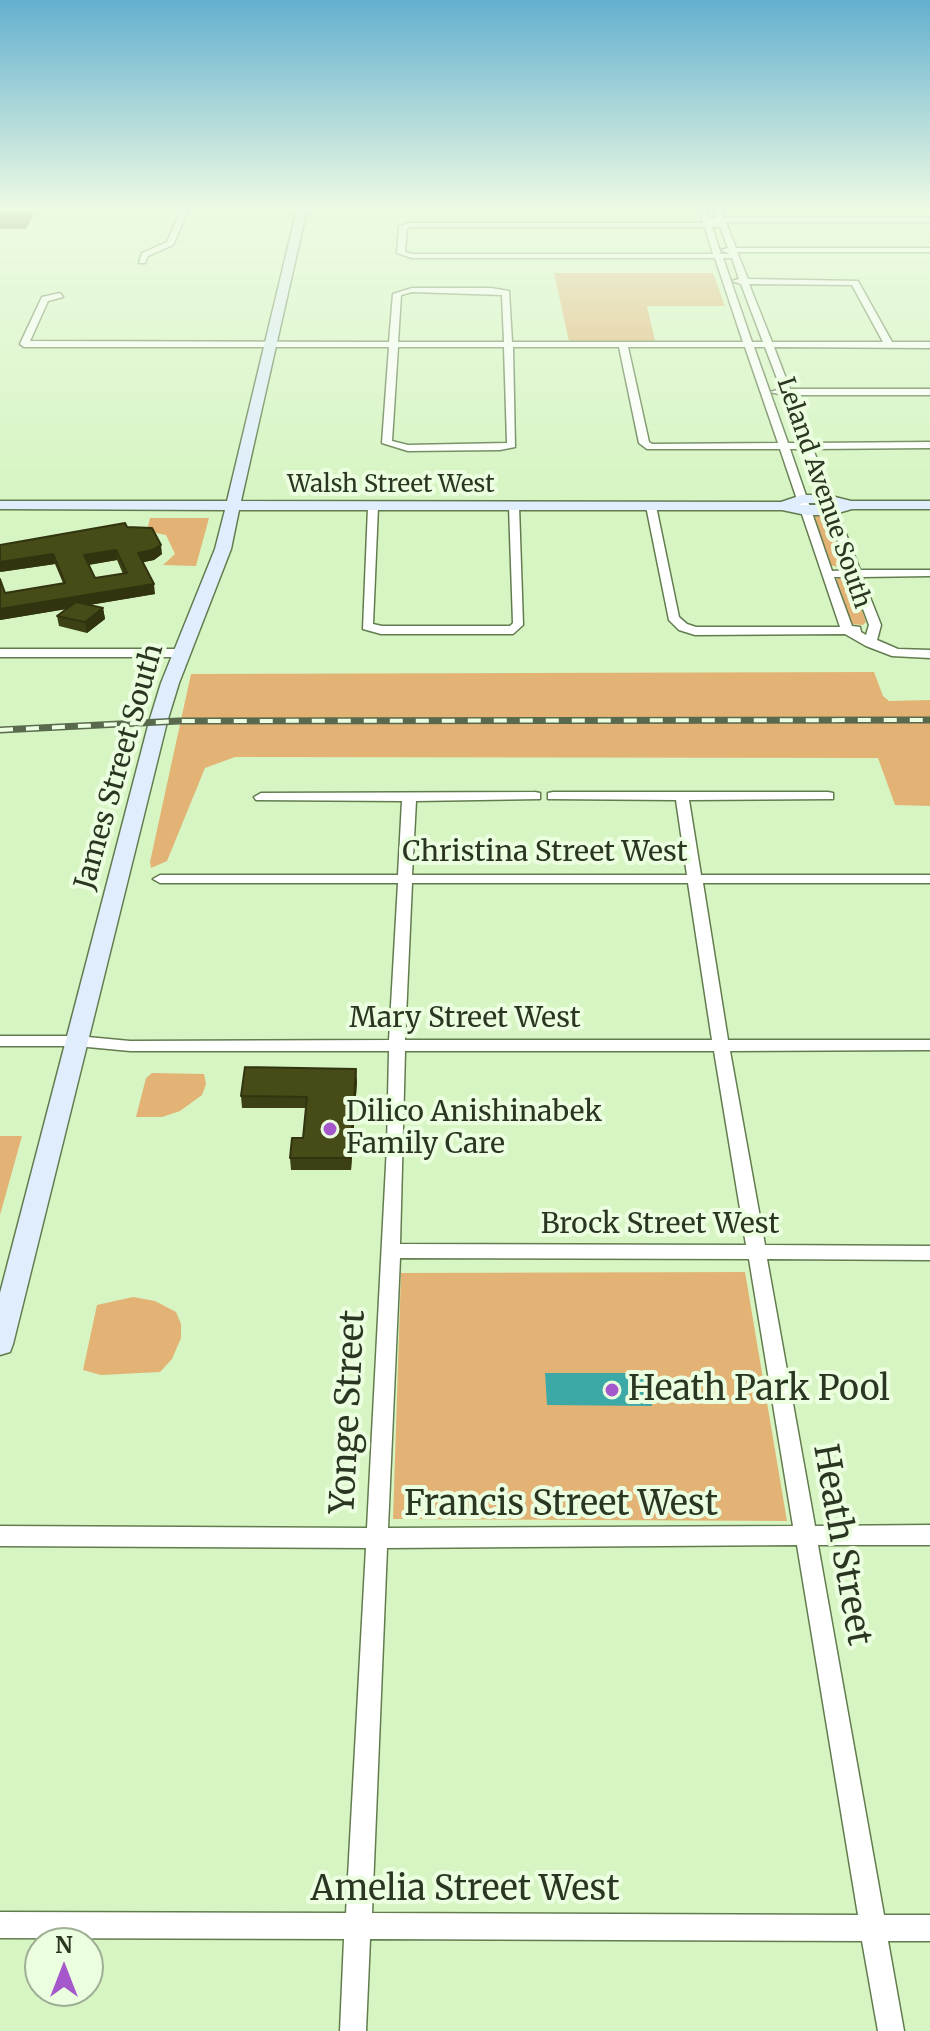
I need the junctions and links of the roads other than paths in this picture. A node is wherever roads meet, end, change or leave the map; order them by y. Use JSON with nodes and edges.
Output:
{"nodes":[{"id":1,"x":43,"y":304,"type":"edge"},
{"id":2,"x":281,"y":304,"type":"edge"},
{"id":3,"x":397,"y":304,"type":"edge"},
{"id":4,"x":506,"y":304,"type":"edge"},
{"id":5,"x":734,"y":304,"type":"edge"},
{"id":6,"x":752,"y":304,"type":"edge"},
{"id":7,"x":866,"y":304,"type":"edge"},
{"id":8,"x":272,"y":345,"type":"junction"},
{"id":9,"x":392,"y":345,"type":"junction"},
{"id":10,"x":508,"y":345,"type":"junction"},
{"id":11,"x":623,"y":345,"type":"junction"},
{"id":12,"x":748,"y":345,"type":"junction"},
{"id":13,"x":767,"y":345,"type":"junction"},
{"id":14,"x":889,"y":345,"type":"junction"},
{"id":15,"x":930,"y":345,"type":"edge"},
{"id":16,"x":765,"y":392,"type":"junction"},
{"id":17,"x":785,"y":392,"type":"junction"},
{"id":18,"x":930,"y":392,"type":"edge"},
{"id":19,"x":930,"y":445,"type":"edge"},
{"id":20,"x":805,"y":446,"type":"junction"},
{"id":21,"x":785,"y":448,"type":"junction"},
{"id":22,"x":0,"y":505,"type":"edge"},
{"id":23,"x":804,"y":505,"type":"junction"},
{"id":24,"x":829,"y":505,"type":"junction"},
{"id":25,"x":930,"y":505,"type":"edge"},
{"id":26,"x":233,"y":506,"type":"junction"},
{"id":27,"x":514,"y":506,"type":"junction"},
{"id":28,"x":651,"y":506,"type":"junction"},
{"id":29,"x":373,"y":507,"type":"junction"},
{"id":30,"x":854,"y":573,"type":"junction"},
{"id":31,"x":930,"y":573,"type":"edge"},
{"id":32,"x":827,"y":574,"type":"junction"},
{"id":33,"x":847,"y":630,"type":"junction"},
{"id":34,"x":872,"y":636,"type":"junction"},
{"id":35,"x":0,"y":653,"type":"edge"},
{"id":36,"x":181,"y":653,"type":"junction"},
{"id":37,"x":925,"y":654,"type":"edge"},
{"id":38,"x":409,"y":796,"type":"junction"},
{"id":39,"x":535,"y":796,"type":"dead end"},
{"id":40,"x":553,"y":796,"type":"dead end"},
{"id":41,"x":828,"y":796,"type":"dead end"},
{"id":42,"x":261,"y":797,"type":"dead end"},
{"id":43,"x":682,"y":797,"type":"junction"},
{"id":44,"x":160,"y":879,"type":"dead end"},
{"id":45,"x":406,"y":879,"type":"junction"},
{"id":46,"x":696,"y":879,"type":"junction"},
{"id":47,"x":930,"y":879,"type":"edge"},
{"id":48,"x":0,"y":1041,"type":"edge"},
{"id":49,"x":77,"y":1041,"type":"junction"},
{"id":50,"x":397,"y":1045,"type":"junction"},
{"id":51,"x":721,"y":1045,"type":"junction"},
{"id":52,"x":930,"y":1045,"type":"edge"},
{"id":53,"x":390,"y":1251,"type":"junction"},
{"id":54,"x":759,"y":1253,"type":"junction"},
{"id":55,"x":930,"y":1253,"type":"edge"},
{"id":56,"x":0,"y":1344,"type":"edge"},
{"id":57,"x":807,"y":1535,"type":"junction"},
{"id":58,"x":930,"y":1535,"type":"edge"},
{"id":59,"x":0,"y":1536,"type":"edge"},
{"id":60,"x":375,"y":1538,"type":"junction"},
{"id":61,"x":0,"y":1925,"type":"edge"},
{"id":62,"x":357,"y":1926,"type":"junction"},
{"id":63,"x":873,"y":1928,"type":"junction"},
{"id":64,"x":930,"y":1928,"type":"edge"},
{"id":65,"x":353,"y":2031,"type":"edge"},
{"id":66,"x":891,"y":2031,"type":"edge"}],
"edges":[{"from":1,"to":8,"type":"street"},
{"from":2,"to":8,"type":"street","name":"James Street South"},
{"from":3,"to":9,"type":"street"},
{"from":4,"to":10,"type":"street"},
{"from":5,"to":12,"type":"street","name":"Leland Avenue South"},
{"from":6,"to":13,"type":"street","name":"Leland Avenue South"},
{"from":7,"to":14,"type":"street"},
{"from":8,"to":9,"type":"street"},
{"from":8,"to":26,"type":"street","name":"James Street South"},
{"from":9,"to":10,"type":"street"},
{"from":9,"to":10,"type":"street"},
{"from":10,"to":11,"type":"street"},
{"from":11,"to":12,"type":"street"},
{"from":11,"to":21,"type":"street"},
{"from":12,"to":13,"type":"street"},
{"from":12,"to":16,"type":"street","name":"Leland Avenue South"},
{"from":13,"to":14,"type":"street"},
{"from":13,"to":17,"type":"street","name":"Leland Avenue South"},
{"from":14,"to":15,"type":"street"},
{"from":16,"to":17,"type":"street"},
{"from":16,"to":21,"type":"street","name":"Leland Avenue South"},
{"from":17,"to":18,"type":"street"},
{"from":17,"to":20,"type":"street","name":"Leland Avenue South"},
{"from":19,"to":20,"type":"street"},
{"from":20,"to":21,"type":"street"},
{"from":20,"to":24,"type":"street","name":"Leland Avenue South"},
{"from":21,"to":23,"type":"street","name":"Leland Avenue South"},
{"from":22,"to":26,"type":"street","name":"Walsh Street West"},
{"from":23,"to":24,"type":"street","name":"Walsh Street West"},
{"from":23,"to":28,"type":"street","name":"Walsh Street West"},
{"from":23,"to":32,"type":"street","name":"Leland Avenue South"},
{"from":24,"to":25,"type":"street","name":"Walsh Street West"},
{"from":24,"to":30,"type":"street","name":"Leland Avenue South"},
{"from":26,"to":29,"type":"street","name":"Walsh Street West"},
{"from":26,"to":36,"type":"street","name":"James Street South"},
{"from":27,"to":28,"type":"street","name":"Walsh Street West"},
{"from":27,"to":29,"type":"street","name":"Walsh Street West"},
{"from":27,"to":29,"type":"street"},
{"from":28,"to":33,"type":"street"},
{"from":30,"to":31,"type":"street"},
{"from":30,"to":32,"type":"street"},
{"from":30,"to":34,"type":"street","name":"Leland Avenue South"},
{"from":32,"to":33,"type":"street","name":"Leland Avenue South"},
{"from":33,"to":34,"type":"street"},
{"from":34,"to":37,"type":"street","name":"Leland Avenue South"},
{"from":35,"to":36,"type":"street"},
{"from":36,"to":49,"type":"street","name":"James Street South"},
{"from":38,"to":39,"type":"street"},
{"from":38,"to":42,"type":"street"},
{"from":38,"to":45,"type":"street","name":"Yonge Street"},
{"from":40,"to":43,"type":"street"},
{"from":41,"to":43,"type":"street"},
{"from":43,"to":46,"type":"street","name":"Heath Street"},
{"from":44,"to":45,"type":"street","name":"Christina Street West"},
{"from":45,"to":46,"type":"street","name":"Christina Street West"},
{"from":45,"to":50,"type":"street","name":"Yonge Street"},
{"from":46,"to":47,"type":"street","name":"Christina Street West"},
{"from":46,"to":51,"type":"street","name":"Heath Street"},
{"from":48,"to":49,"type":"street","name":"Mary Street West"},
{"from":49,"to":50,"type":"street","name":"Mary Street West"},
{"from":49,"to":56,"type":"street","name":"James Street South"},
{"from":50,"to":51,"type":"street","name":"Mary Street West"},
{"from":50,"to":53,"type":"street","name":"Yonge Street"},
{"from":51,"to":52,"type":"street","name":"Mary Street West"},
{"from":51,"to":54,"type":"street","name":"Heath Street"},
{"from":53,"to":54,"type":"street","name":"Brock Street West"},
{"from":53,"to":60,"type":"street","name":"Yonge Street"},
{"from":54,"to":55,"type":"street","name":"Brock Street West"},
{"from":54,"to":57,"type":"street","name":"Heath Street"},
{"from":57,"to":58,"type":"street","name":"Francis Street West"},
{"from":57,"to":60,"type":"street","name":"Francis Street West"},
{"from":57,"to":63,"type":"street","name":"Heath Street"},
{"from":59,"to":60,"type":"street","name":"Francis Street West"},
{"from":60,"to":62,"type":"street","name":"Yonge Street"},
{"from":61,"to":62,"type":"street","name":"Amelia Street West"},
{"from":62,"to":63,"type":"street","name":"Amelia Street West"},
{"from":62,"to":65,"type":"street","name":"Yonge Street"},
{"from":63,"to":64,"type":"street","name":"Amelia Street West"},
{"from":63,"to":66,"type":"street","name":"Heath Street"}]}
